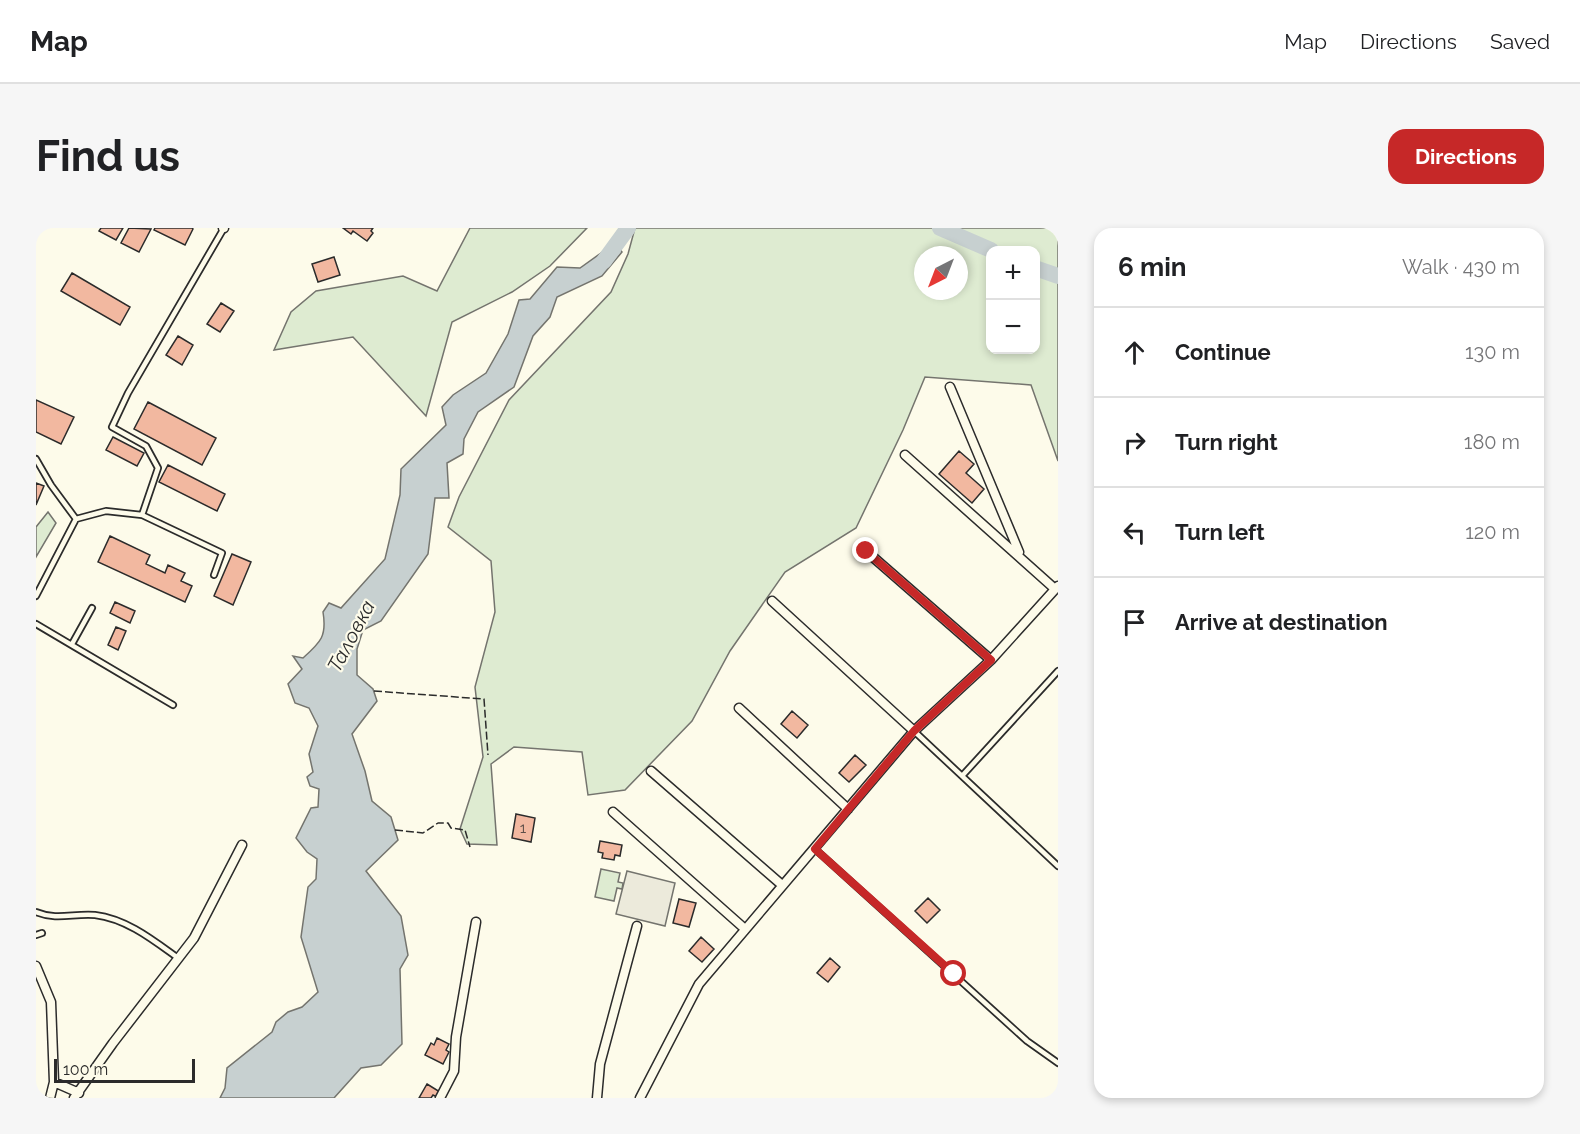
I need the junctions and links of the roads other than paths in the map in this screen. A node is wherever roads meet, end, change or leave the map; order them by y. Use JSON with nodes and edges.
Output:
{"nodes":[{"id":1,"x":224,"y":228,"type":"edge"},
{"id":2,"x":950,"y":387,"type":"dead end"},
{"id":3,"x":905,"y":455,"type":"dead end"},
{"id":4,"x":36,"y":459,"type":"edge"},
{"id":5,"x":142,"y":515,"type":"junction"},
{"id":6,"x":76,"y":519,"type":"junction"},
{"id":7,"x":866,"y":551,"type":"dead end"},
{"id":8,"x":1021,"y":556,"type":"junction"},
{"id":9,"x":214,"y":575,"type":"dead end"},
{"id":10,"x":1057,"y":587,"type":"edge"},
{"id":11,"x":36,"y":596,"type":"edge"},
{"id":12,"x":772,"y":601,"type":"dead end"},
{"id":13,"x":92,"y":608,"type":"dead end"},
{"id":14,"x":36,"y":624,"type":"edge"},
{"id":15,"x":72,"y":644,"type":"junction"},
{"id":16,"x":991,"y":660,"type":"junction"},
{"id":17,"x":1058,"y":671,"type":"edge"},
{"id":18,"x":173,"y":705,"type":"dead end"},
{"id":19,"x":739,"y":708,"type":"dead end"},
{"id":20,"x":914,"y":731,"type":"junction"},
{"id":21,"x":651,"y":771,"type":"dead end"},
{"id":22,"x":962,"y":776,"type":"junction"},
{"id":23,"x":848,"y":809,"type":"junction"},
{"id":24,"x":613,"y":812,"type":"dead end"},
{"id":25,"x":242,"y":845,"type":"dead end"},
{"id":26,"x":815,"y":849,"type":"junction"},
{"id":27,"x":1058,"y":865,"type":"edge"},
{"id":28,"x":782,"y":885,"type":"junction"},
{"id":29,"x":36,"y":912,"type":"edge"},
{"id":30,"x":476,"y":922,"type":"dead end"},
{"id":31,"x":637,"y":926,"type":"dead end"},
{"id":32,"x":745,"y":929,"type":"junction"},
{"id":33,"x":178,"y":958,"type":"junction"},
{"id":34,"x":36,"y":966,"type":"edge"},
{"id":35,"x":1058,"y":1063,"type":"edge"},
{"id":36,"x":54,"y":1082,"type":"junction"},
{"id":37,"x":76,"y":1096,"type":"edge"},
{"id":38,"x":50,"y":1098,"type":"edge"},
{"id":39,"x":440,"y":1098,"type":"edge"},
{"id":40,"x":597,"y":1098,"type":"edge"},
{"id":41,"x":640,"y":1098,"type":"edge"}],
"edges":[{"from":1,"to":5,"type":"lane"},
{"from":2,"to":8,"type":"street"},
{"from":3,"to":8,"type":"street"},
{"from":4,"to":6,"type":"lane"},
{"from":5,"to":6,"type":"lane"},
{"from":5,"to":9,"type":"lane"},
{"from":6,"to":11,"type":"lane"},
{"from":7,"to":16,"type":"street"},
{"from":8,"to":10,"type":"street"},
{"from":10,"to":16,"type":"street"},
{"from":12,"to":20,"type":"street"},
{"from":13,"to":15,"type":"lane"},
{"from":14,"to":15,"type":"lane"},
{"from":15,"to":18,"type":"lane"},
{"from":16,"to":20,"type":"street"},
{"from":17,"to":22,"type":"lane"},
{"from":19,"to":23,"type":"street"},
{"from":20,"to":22,"type":"lane"},
{"from":20,"to":23,"type":"street"},
{"from":21,"to":28,"type":"street"},
{"from":22,"to":27,"type":"lane"},
{"from":23,"to":26,"type":"street"},
{"from":24,"to":32,"type":"street"},
{"from":25,"to":33,"type":"street"},
{"from":26,"to":28,"type":"street"},
{"from":26,"to":35,"type":"lane"},
{"from":28,"to":32,"type":"street"},
{"from":29,"to":33,"type":"lane"},
{"from":30,"to":39,"type":"street"},
{"from":31,"to":40,"type":"street"},
{"from":32,"to":41,"type":"street"},
{"from":33,"to":37,"type":"street"},
{"from":34,"to":36,"type":"street"},
{"from":36,"to":37,"type":"street"},
{"from":36,"to":38,"type":"street"}]}
